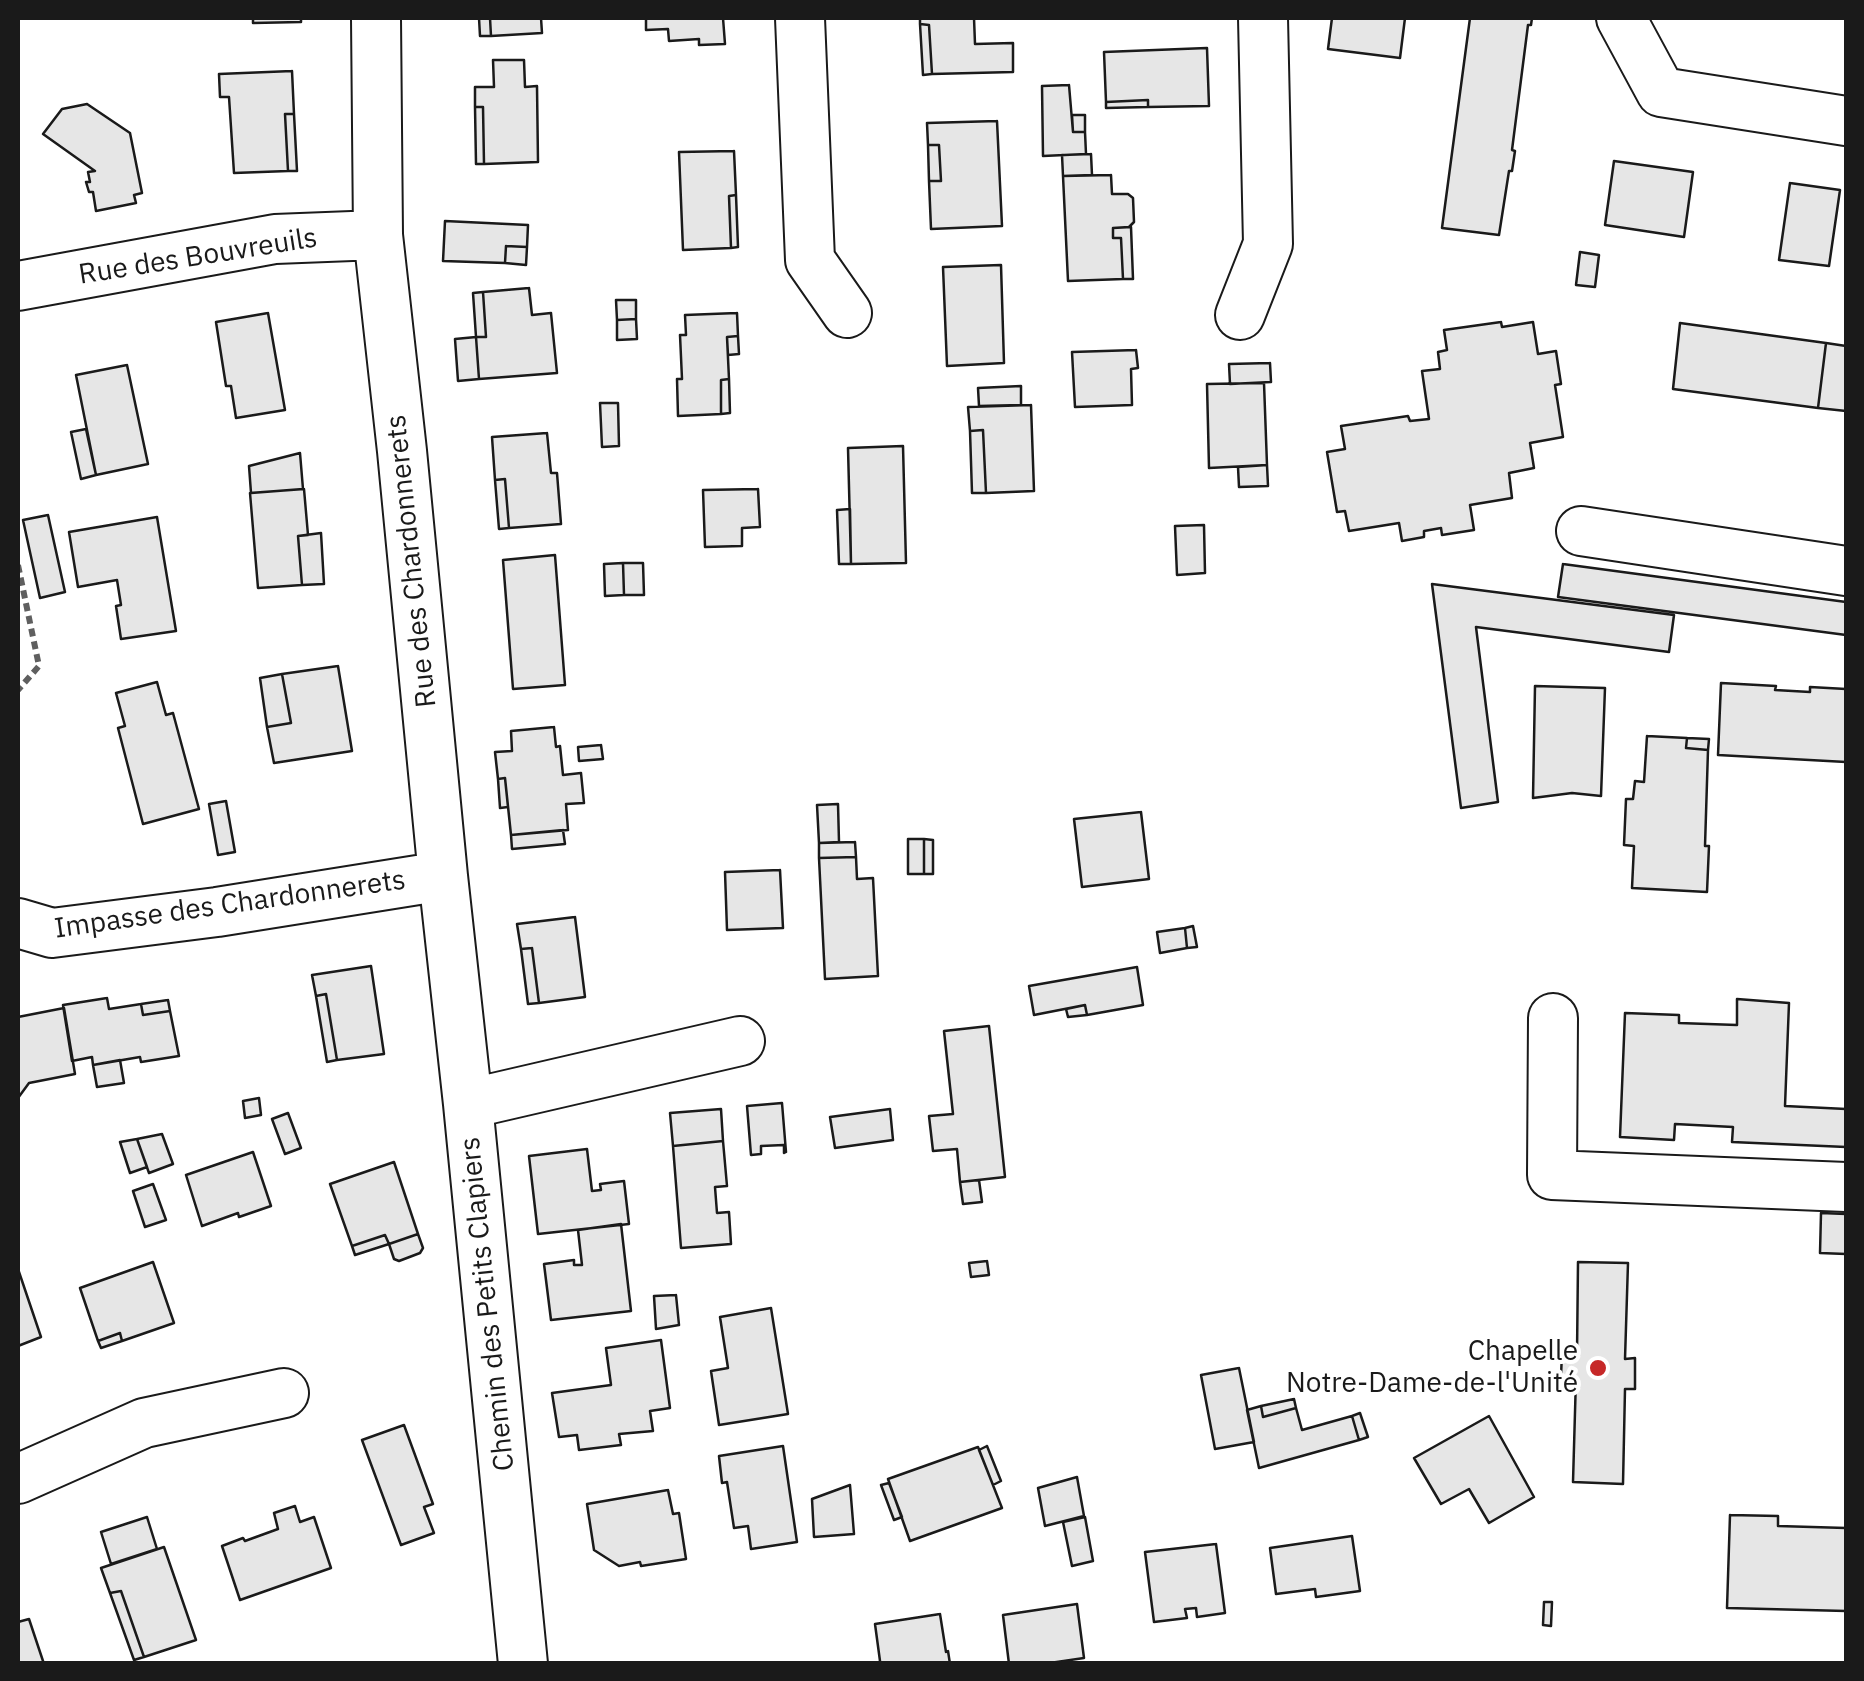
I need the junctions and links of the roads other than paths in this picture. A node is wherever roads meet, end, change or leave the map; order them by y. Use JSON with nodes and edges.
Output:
{"nodes":[{"id":1,"x":376,"y":18,"type":"edge"},
{"id":2,"x":800,"y":18,"type":"edge"},
{"id":3,"x":1263,"y":18,"type":"edge"},
{"id":4,"x":1622,"y":18,"type":"edge"},
{"id":5,"x":1846,"y":120,"type":"edge"},
{"id":6,"x":378,"y":234,"type":"junction"},
{"id":7,"x":18,"y":286,"type":"edge"},
{"id":8,"x":848,"y":313,"type":"dead end"},
{"id":9,"x":1240,"y":314,"type":"dead end"},
{"id":10,"x":1581,"y":531,"type":"dead end"},
{"id":11,"x":1846,"y":571,"type":"edge"},
{"id":12,"x":443,"y":876,"type":"junction"},
{"id":13,"x":18,"y":924,"type":"edge"},
{"id":14,"x":1553,"y":1018,"type":"dead end"},
{"id":15,"x":740,"y":1042,"type":"dead end"},
{"id":16,"x":468,"y":1104,"type":"junction"},
{"id":17,"x":1846,"y":1186,"type":"edge"},
{"id":18,"x":284,"y":1394,"type":"dead end"},
{"id":19,"x":18,"y":1479,"type":"edge"},
{"id":20,"x":523,"y":1664,"type":"edge"}],
"edges":[{"from":1,"to":6,"type":"street","name":"Rue des Chardonnerets"},
{"from":2,"to":8,"type":"street"},
{"from":3,"to":9,"type":"street"},
{"from":4,"to":5,"type":"street"},
{"from":6,"to":7,"type":"street","name":"Rue des Bouvreuils"},
{"from":6,"to":12,"type":"street","name":"Rue des Chardonnerets"},
{"from":10,"to":11,"type":"street"},
{"from":12,"to":13,"type":"street","name":"Impasse des Chardonnerets"},
{"from":12,"to":16,"type":"street","name":"Rue des Chardonnerets"},
{"from":14,"to":17,"type":"street"},
{"from":15,"to":16,"type":"street","name":"Chemin des Petits Clapiers"},
{"from":16,"to":20,"type":"street","name":"Chemin des Petits Clapiers"},
{"from":18,"to":19,"type":"street"}]}
